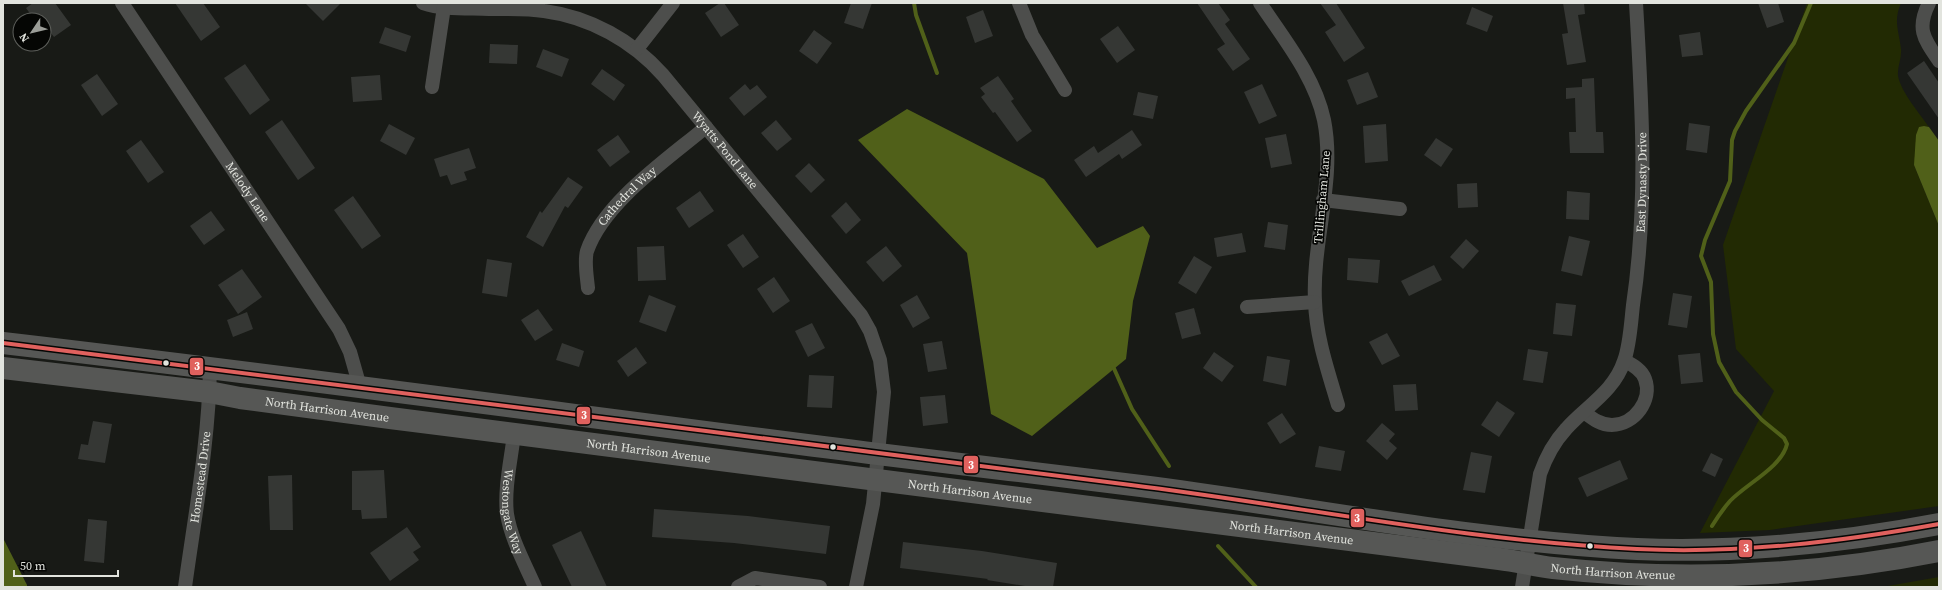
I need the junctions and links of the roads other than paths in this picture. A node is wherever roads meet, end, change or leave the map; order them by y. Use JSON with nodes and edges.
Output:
{"nodes":[{"id":1,"x":122,"y":3,"type":"edge"},
{"id":2,"x":423,"y":3,"type":"edge"},
{"id":3,"x":673,"y":3,"type":"edge"},
{"id":4,"x":1018,"y":3,"type":"edge"},
{"id":5,"x":1260,"y":3,"type":"edge"},
{"id":6,"x":1636,"y":3,"type":"edge"},
{"id":7,"x":1929,"y":3,"type":"edge"},
{"id":8,"x":444,"y":7,"type":"junction"},
{"id":9,"x":544,"y":7,"type":"edge"},
{"id":10,"x":637,"y":49,"type":"junction"},
{"id":11,"x":1939,"y":61,"type":"edge"},
{"id":12,"x":432,"y":87,"type":"dead end"},
{"id":13,"x":1065,"y":90,"type":"dead end"},
{"id":14,"x":706,"y":127,"type":"junction"},
{"id":15,"x":1323,"y":200,"type":"junction"},
{"id":16,"x":1400,"y":209,"type":"dead end"},
{"id":17,"x":588,"y":288,"type":"dead end"},
{"id":18,"x":1315,"y":302,"type":"junction"},
{"id":19,"x":1247,"y":307,"type":"dead end"},
{"id":20,"x":3,"y":343,"type":"edge"},
{"id":21,"x":1625,"y":361,"type":"junction"},
{"id":22,"x":210,"y":367,"type":"junction"},
{"id":23,"x":3,"y":368,"type":"edge"},
{"id":24,"x":360,"y":388,"type":"junction"},
{"id":25,"x":210,"y":392,"type":"junction"},
{"id":26,"x":1338,"y":405,"type":"dead end"},
{"id":27,"x":1585,"y":413,"type":"junction"},
{"id":28,"x":514,"y":434,"type":"junction"},
{"id":29,"x":876,"y":454,"type":"junction"},
{"id":30,"x":874,"y":480,"type":"junction"},
{"id":31,"x":1939,"y":524,"type":"edge"},
{"id":32,"x":1529,"y":541,"type":"junction"},
{"id":33,"x":1939,"y":551,"type":"edge"},
{"id":34,"x":1526,"y":564,"type":"junction"},
{"id":35,"x":185,"y":587,"type":"edge"},
{"id":36,"x":535,"y":587,"type":"edge"},
{"id":37,"x":738,"y":587,"type":"edge"},
{"id":38,"x":820,"y":587,"type":"edge"},
{"id":39,"x":856,"y":587,"type":"edge"},
{"id":40,"x":1522,"y":587,"type":"edge"}],
"edges":[{"from":1,"to":24,"type":"street","name":"Melody Lane"},
{"from":2,"to":8,"type":"street","name":"Wyatts Pond Lane"},
{"from":3,"to":10,"type":"street"},
{"from":4,"to":13,"type":"street"},
{"from":5,"to":15,"type":"street","name":"Trillingham Lane"},
{"from":6,"to":21,"type":"street","name":"East Dynasty Drive"},
{"from":7,"to":11,"type":"street"},
{"from":8,"to":9,"type":"street","name":"Wyatts Pond Lane"},
{"from":8,"to":12,"type":"street"},
{"from":9,"to":10,"type":"street","name":"Wyatts Pond Lane"},
{"from":10,"to":14,"type":"street","name":"Wyatts Pond Lane"},
{"from":14,"to":17,"type":"street","name":"Cathedral Way"},
{"from":14,"to":29,"type":"street","name":"Wyatts Pond Lane"},
{"from":15,"to":16,"type":"street"},
{"from":15,"to":18,"type":"street","name":"Trillingham Lane"},
{"from":18,"to":19,"type":"street"},
{"from":18,"to":26,"type":"street","name":"Trillingham Lane"},
{"from":20,"to":22,"type":"main road","name":"North Harrison Avenue"},
{"from":21,"to":27,"type":"street","name":"East Dynasty Drive"},
{"from":21,"to":27,"type":"street"},
{"from":22,"to":24,"type":"main road","name":"North Harrison Avenue"},
{"from":22,"to":25,"type":"street","name":"Homestead Drive"},
{"from":23,"to":25,"type":"main road","name":"North Harrison Avenue"},
{"from":24,"to":29,"type":"main road","name":"North Harrison Avenue"},
{"from":25,"to":28,"type":"main road","name":"North Harrison Avenue"},
{"from":25,"to":35,"type":"street","name":"Homestead Drive"},
{"from":27,"to":32,"type":"street","name":"East Dynasty Drive"},
{"from":28,"to":30,"type":"main road","name":"North Harrison Avenue"},
{"from":28,"to":36,"type":"street","name":"Westongate Way"},
{"from":29,"to":30,"type":"street","name":"Wyatts Pond Lane"},
{"from":29,"to":32,"type":"main road","name":"North Harrison Avenue"},
{"from":30,"to":34,"type":"main road","name":"North Harrison Avenue"},
{"from":30,"to":39,"type":"street","name":"Wyatts Pond Lane"},
{"from":31,"to":32,"type":"main road","name":"North Harrison Avenue"},
{"from":32,"to":34,"type":"street","name":"East Dynasty Drive"},
{"from":33,"to":34,"type":"main road","name":"North Harrison Avenue"},
{"from":34,"to":40,"type":"street","name":"East Dynasty Drive"},
{"from":37,"to":38,"type":"street"}]}
